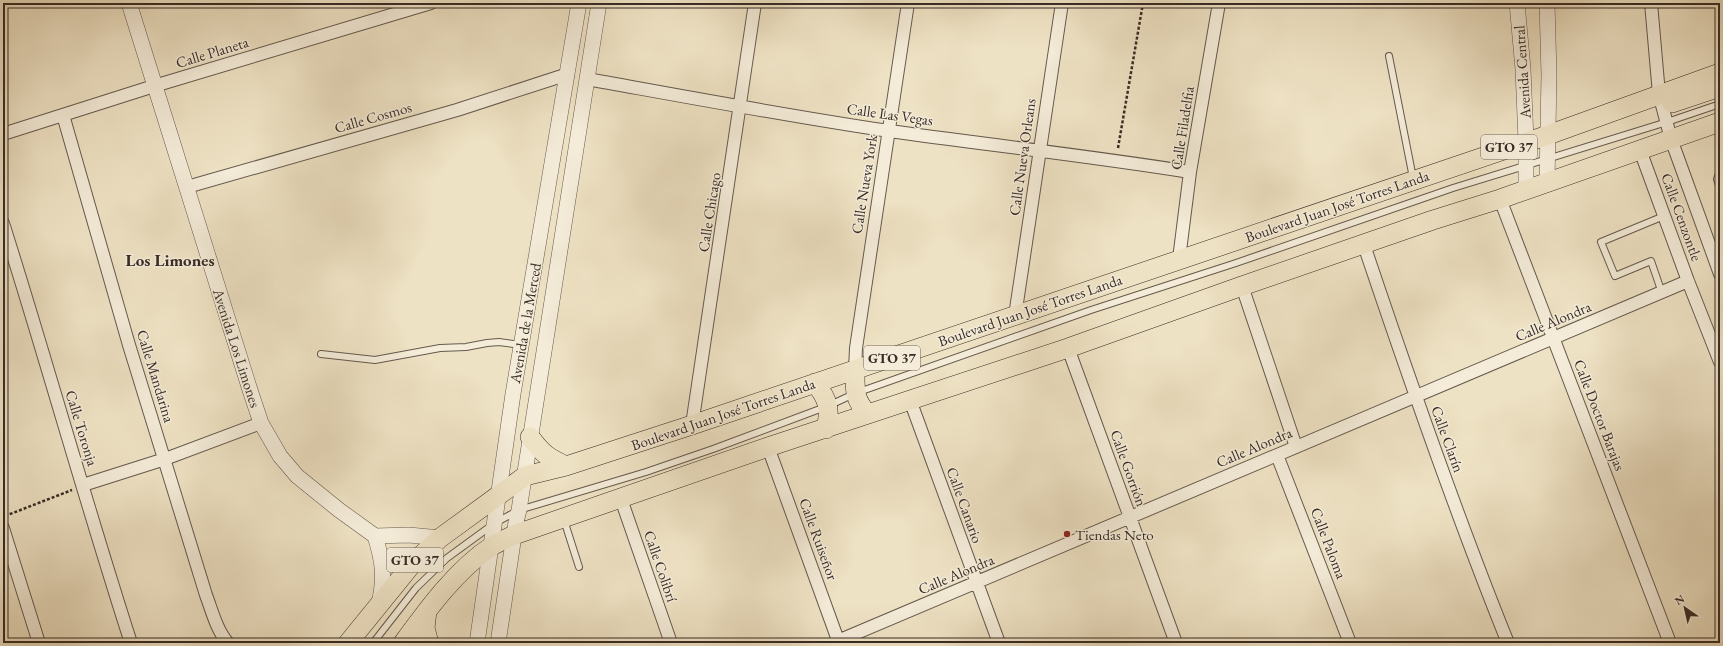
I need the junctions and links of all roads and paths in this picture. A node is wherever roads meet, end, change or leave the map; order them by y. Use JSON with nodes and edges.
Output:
{"nodes":[{"id":1,"x":129,"y":3,"type":"edge"},
{"id":2,"x":431,"y":3,"type":"edge"},
{"id":3,"x":579,"y":3,"type":"edge"},
{"id":4,"x":599,"y":3,"type":"edge"},
{"id":5,"x":755,"y":3,"type":"edge"},
{"id":6,"x":908,"y":3,"type":"edge"},
{"id":7,"x":1062,"y":3,"type":"edge"},
{"id":8,"x":1143,"y":3,"type":"edge"},
{"id":9,"x":1219,"y":3,"type":"edge"},
{"id":10,"x":1517,"y":3,"type":"edge"},
{"id":11,"x":1547,"y":3,"type":"edge"},
{"id":12,"x":1651,"y":3,"type":"edge"},
{"id":13,"x":1390,"y":56,"type":"dead end"},
{"id":14,"x":1720,"y":72,"type":"edge"},
{"id":15,"x":568,"y":74,"type":"junction"},
{"id":16,"x":1549,"y":75,"type":"junction"},
{"id":17,"x":1523,"y":78,"type":"junction"},
{"id":18,"x":587,"y":79,"type":"junction"},
{"id":19,"x":154,"y":86,"type":"junction"},
{"id":20,"x":1720,"y":87,"type":"edge"},
{"id":21,"x":1720,"y":104,"type":"edge"},
{"id":22,"x":740,"y":107,"type":"junction"},
{"id":23,"x":63,"y":115,"type":"junction"},
{"id":24,"x":1665,"y":115,"type":"junction"},
{"id":25,"x":1720,"y":122,"type":"edge"},
{"id":26,"x":889,"y":130,"type":"junction"},
{"id":27,"x":3,"y":134,"type":"edge"},
{"id":28,"x":1548,"y":135,"type":"junction"},
{"id":29,"x":1526,"y":141,"type":"junction"},
{"id":30,"x":1040,"y":150,"type":"junction"},
{"id":31,"x":1640,"y":150,"type":"junction"},
{"id":32,"x":1547,"y":158,"type":"junction"},
{"id":33,"x":1116,"y":160,"type":"junction"},
{"id":34,"x":1525,"y":166,"type":"junction"},
{"id":35,"x":1720,"y":171,"type":"edge"},
{"id":36,"x":1190,"y":172,"type":"junction"},
{"id":37,"x":1414,"y":180,"type":"junction"},
{"id":38,"x":1547,"y":182,"type":"junction"},
{"id":39,"x":186,"y":187,"type":"junction"},
{"id":40,"x":1720,"y":188,"type":"edge"},
{"id":41,"x":1526,"y":189,"type":"junction"},
{"id":42,"x":1500,"y":199,"type":"junction"},
{"id":43,"x":1664,"y":216,"type":"junction"},
{"id":44,"x":3,"y":222,"type":"edge"},
{"id":45,"x":1364,"y":245,"type":"junction"},
{"id":46,"x":1179,"y":259,"type":"junction"},
{"id":47,"x":1720,"y":274,"type":"edge"},
{"id":48,"x":1688,"y":281,"type":"junction"},
{"id":49,"x":1242,"y":286,"type":"junction"},
{"id":50,"x":1662,"y":293,"type":"junction"},
{"id":51,"x":1015,"y":316,"type":"junction"},
{"id":52,"x":1554,"y":338,"type":"junction"},
{"id":53,"x":521,"y":345,"type":"junction"},
{"id":54,"x":1068,"y":348,"type":"junction"},
{"id":55,"x":321,"y":354,"type":"dead end"},
{"id":56,"x":1720,"y":362,"type":"edge"},
{"id":57,"x":855,"y":370,"type":"junction"},
{"id":58,"x":815,"y":383,"type":"junction"},
{"id":59,"x":856,"y":393,"type":"junction"},
{"id":60,"x":1415,"y":396,"type":"junction"},
{"id":61,"x":910,"y":400,"type":"junction"},
{"id":62,"x":828,"y":406,"type":"junction"},
{"id":63,"x":868,"y":414,"type":"junction"},
{"id":64,"x":262,"y":423,"type":"junction"},
{"id":65,"x":692,"y":425,"type":"junction"},
{"id":66,"x":826,"y":429,"type":"junction"},
{"id":67,"x":530,"y":437,"type":"junction"},
{"id":68,"x":768,"y":446,"type":"junction"},
{"id":69,"x":1296,"y":446,"type":"junction"},
{"id":70,"x":1277,"y":455,"type":"junction"},
{"id":71,"x":165,"y":459,"type":"junction"},
{"id":72,"x":566,"y":466,"type":"junction"},
{"id":73,"x":524,"y":476,"type":"junction"},
{"id":74,"x":83,"y":486,"type":"junction"},
{"id":75,"x":499,"y":494,"type":"junction"},
{"id":76,"x":621,"y":499,"type":"junction"},
{"id":77,"x":520,"y":510,"type":"junction"},
{"id":78,"x":3,"y":516,"type":"edge"},
{"id":79,"x":1130,"y":517,"type":"junction"},
{"id":80,"x":564,"y":518,"type":"junction"},
{"id":81,"x":495,"y":523,"type":"junction"},
{"id":82,"x":3,"y":528,"type":"edge"},
{"id":83,"x":514,"y":535,"type":"junction"},
{"id":84,"x":375,"y":536,"type":"junction"},
{"id":85,"x":440,"y":538,"type":"junction"},
{"id":86,"x":492,"y":546,"type":"junction"},
{"id":87,"x":579,"y":567,"type":"dead end"},
{"id":88,"x":976,"y":584,"type":"junction"},
{"id":89,"x":379,"y":604,"type":"junction"},
{"id":90,"x":427,"y":611,"type":"junction"},
{"id":91,"x":837,"y":642,"type":"edge"},
{"id":92,"x":39,"y":643,"type":"edge"},
{"id":93,"x":131,"y":643,"type":"edge"},
{"id":94,"x":228,"y":643,"type":"edge"},
{"id":95,"x":348,"y":643,"type":"edge"},
{"id":96,"x":373,"y":643,"type":"edge"},
{"id":97,"x":403,"y":643,"type":"edge"},
{"id":98,"x":430,"y":643,"type":"edge"},
{"id":99,"x":477,"y":643,"type":"edge"},
{"id":100,"x":498,"y":643,"type":"edge"},
{"id":101,"x":670,"y":643,"type":"edge"},
{"id":102,"x":999,"y":643,"type":"edge"},
{"id":103,"x":1176,"y":643,"type":"edge"},
{"id":104,"x":1350,"y":643,"type":"edge"},
{"id":105,"x":1508,"y":643,"type":"edge"},
{"id":106,"x":1670,"y":643,"type":"edge"}],
"edges":[{"from":1,"to":19,"type":"street","name":"Avenida Los Limones"},
{"from":2,"to":19,"type":"street","name":"Calle Planeta"},
{"from":3,"to":15,"type":"street","name":"Avenida de la Merced"},
{"from":4,"to":18,"type":"street","name":"Avenida de la Merced"},
{"from":5,"to":22,"type":"street","name":"Calle Chicago"},
{"from":6,"to":26,"type":"street","name":"Calle Nueva York"},
{"from":7,"to":30,"type":"street","name":"Calle Nueva Orleans"},
{"from":8,"to":33,"type":"path"},
{"from":9,"to":36,"type":"street","name":"Calle Filadelfia"},
{"from":10,"to":17,"type":"street","name":"Avenida Central"},
{"from":11,"to":16,"type":"street","name":"Avenida Central"},
{"from":12,"to":24,"type":"street","name":"Calle Cenzontle"},
{"from":13,"to":37,"type":"lane"},
{"from":14,"to":24,"type":"main road","name":"Boulevard Juan José Torres Landa","number":"GTO 37"},
{"from":15,"to":39,"type":"street","name":"Calle Cosmos"},
{"from":15,"to":53,"type":"street","name":"Avenida de la Merced"},
{"from":16,"to":17,"type":"street"},
{"from":16,"to":28,"type":"street","name":"Avenida Central"},
{"from":17,"to":29,"type":"street","name":"Avenida Central"},
{"from":18,"to":22,"type":"street","name":"Calle Las Vegas"},
{"from":18,"to":67,"type":"street","name":"Avenida de la Merced"},
{"from":19,"to":23,"type":"street","name":"Calle Planeta"},
{"from":19,"to":39,"type":"street","name":"Avenida Los Limones"},
{"from":20,"to":24,"type":"main road"},
{"from":21,"to":24,"type":"lane"},
{"from":22,"to":26,"type":"street","name":"Calle Las Vegas"},
{"from":22,"to":65,"type":"street","name":"Calle Chicago"},
{"from":23,"to":27,"type":"street","name":"Calle Planeta"},
{"from":23,"to":71,"type":"street","name":"Calle Mandarina"},
{"from":24,"to":25,"type":"main road","name":"Boulevard Juan José Torres Landa","number":"GTO 37"},
{"from":24,"to":28,"type":"main road","name":"Boulevard Juan José Torres Landa","number":"GTO 37"},
{"from":24,"to":31,"type":"main road","name":"Boulevard Juan José Torres Landa","number":"GTO 37"},
{"from":24,"to":32,"type":"lane"},
{"from":24,"to":47,"type":"street","name":"Calle Cenzontle"},
{"from":26,"to":30,"type":"street","name":"Calle Las Vegas"},
{"from":26,"to":57,"type":"street","name":"Calle Nueva York"},
{"from":28,"to":29,"type":"main road","name":"Boulevard Juan José Torres Landa","number":"GTO 37"},
{"from":28,"to":32,"type":"street","name":"Avenida Central"},
{"from":29,"to":34,"type":"street","name":"Avenida Central"},
{"from":29,"to":37,"type":"main road","name":"Boulevard Juan José Torres Landa","number":"GTO 37"},
{"from":30,"to":33,"type":"street","name":"Calle Las Vegas"},
{"from":30,"to":51,"type":"street","name":"Calle Nueva Orleans"},
{"from":31,"to":38,"type":"main road","name":"Boulevard Juan José Torres Landa","number":"GTO 37"},
{"from":31,"to":43,"type":"street","name":"Calle Cenzontle"},
{"from":32,"to":34,"type":"lane"},
{"from":32,"to":38,"type":"street","name":"Avenida Central"},
{"from":33,"to":36,"type":"street","name":"Calle Las Vegas"},
{"from":34,"to":41,"type":"street","name":"Avenida Central"},
{"from":34,"to":59,"type":"lane"},
{"from":35,"to":40,"type":"lane"},
{"from":36,"to":46,"type":"street","name":"Calle Filadelfia"},
{"from":37,"to":46,"type":"main road","name":"Boulevard Juan José Torres Landa","number":"GTO 37"},
{"from":38,"to":41,"type":"main road","name":"Boulevard Juan José Torres Landa","number":"GTO 37"},
{"from":39,"to":64,"type":"street","name":"Avenida Los Limones"},
{"from":41,"to":42,"type":"main road","name":"Boulevard Juan José Torres Landa","number":"GTO 37"},
{"from":42,"to":45,"type":"main road","name":"Boulevard Juan José Torres Landa","number":"GTO 37"},
{"from":42,"to":52,"type":"street","name":"Calle Doctor Barajas"},
{"from":43,"to":48,"type":"street","name":"Calle Cenzontle"},
{"from":43,"to":50,"type":"lane"},
{"from":44,"to":74,"type":"street","name":"Calle Toronja"},
{"from":45,"to":49,"type":"main road","name":"Boulevard Juan José Torres Landa","number":"GTO 37"},
{"from":45,"to":60,"type":"street","name":"Calle Clarín"},
{"from":46,"to":51,"type":"main road","name":"Boulevard Juan José Torres Landa","number":"GTO 37"},
{"from":48,"to":50,"type":"street","name":"Calle Alondra"},
{"from":48,"to":56,"type":"street","name":"Calle Cenzontle"},
{"from":49,"to":54,"type":"main road","name":"Boulevard Juan José Torres Landa","number":"GTO 37"},
{"from":49,"to":69,"type":"street"},
{"from":50,"to":52,"type":"street","name":"Calle Alondra"},
{"from":51,"to":57,"type":"main road","name":"Boulevard Juan José Torres Landa","number":"GTO 37"},
{"from":52,"to":60,"type":"street","name":"Calle Alondra"},
{"from":52,"to":106,"type":"street","name":"Calle Doctor Barajas"},
{"from":53,"to":55,"type":"lane"},
{"from":53,"to":75,"type":"street","name":"Avenida de la Merced"},
{"from":54,"to":61,"type":"main road","name":"Boulevard Juan José Torres Landa","number":"GTO 37"},
{"from":54,"to":79,"type":"street","name":"Calle Gorrión"},
{"from":57,"to":58,"type":"main road","name":"Boulevard Juan José Torres Landa","number":"GTO 37"},
{"from":57,"to":59,"type":"main road"},
{"from":58,"to":62,"type":"main road"},
{"from":58,"to":65,"type":"main road","name":"Boulevard Juan José Torres Landa","number":"GTO 37"},
{"from":59,"to":62,"type":"lane"},
{"from":59,"to":63,"type":"main road"},
{"from":60,"to":69,"type":"street","name":"Calle Alondra"},
{"from":60,"to":105,"type":"street","name":"Calle Clarín"},
{"from":61,"to":63,"type":"main road","name":"Boulevard Juan José Torres Landa","number":"GTO 37"},
{"from":61,"to":88,"type":"street","name":"Calle Canario"},
{"from":62,"to":66,"type":"main road"},
{"from":62,"to":77,"type":"lane"},
{"from":63,"to":66,"type":"main road","name":"Boulevard Juan José Torres Landa","number":"GTO 37"},
{"from":64,"to":71,"type":"street"},
{"from":64,"to":84,"type":"street","name":"Avenida Los Limones"},
{"from":65,"to":72,"type":"main road","name":"Boulevard Juan José Torres Landa","number":"GTO 37"},
{"from":66,"to":68,"type":"main road","name":"Boulevard Juan José Torres Landa","number":"GTO 37"},
{"from":67,"to":72,"type":"main road"},
{"from":67,"to":73,"type":"street","name":"Avenida de la Merced"},
{"from":68,"to":76,"type":"main road","name":"Boulevard Juan José Torres Landa","number":"GTO 37"},
{"from":68,"to":91,"type":"street","name":"Calle Ruiseñor"},
{"from":69,"to":70,"type":"street","name":"Calle Alondra"},
{"from":70,"to":79,"type":"street","name":"Calle Alondra"},
{"from":70,"to":104,"type":"street","name":"Calle Paloma"},
{"from":71,"to":74,"type":"street"},
{"from":71,"to":94,"type":"street","name":"Calle Mandarina"},
{"from":72,"to":73,"type":"main road","name":"Boulevard Juan José Torres Landa","number":"GTO 37"},
{"from":73,"to":75,"type":"main road","name":"Boulevard Juan José Torres Landa","number":"GTO 37"},
{"from":73,"to":77,"type":"street","name":"Avenida de la Merced"},
{"from":74,"to":78,"type":"path"},
{"from":74,"to":93,"type":"street","name":"Calle Toronja"},
{"from":75,"to":81,"type":"street","name":"Avenida de la Merced"},
{"from":75,"to":85,"type":"main road","name":"Boulevard Juan José Torres Landa","number":"GTO 37"},
{"from":76,"to":80,"type":"main road","name":"Boulevard Juan José Torres Landa","number":"GTO 37"},
{"from":76,"to":101,"type":"street","name":"Calle Colibrí"},
{"from":77,"to":81,"type":"lane"},
{"from":77,"to":83,"type":"street","name":"Avenida de la Merced"},
{"from":79,"to":88,"type":"street","name":"Calle Alondra"},
{"from":79,"to":103,"type":"street","name":"Calle Gorrión"},
{"from":80,"to":83,"type":"main road","name":"Boulevard Juan José Torres Landa","number":"GTO 37"},
{"from":80,"to":87,"type":"lane"},
{"from":81,"to":86,"type":"street","name":"Avenida de la Merced"},
{"from":81,"to":96,"type":"lane"},
{"from":82,"to":92,"type":"street"},
{"from":83,"to":86,"type":"main road","name":"Boulevard Juan José Torres Landa","number":"GTO 37"},
{"from":83,"to":100,"type":"street","name":"Avenida de la Merced"},
{"from":84,"to":85,"type":"street"},
{"from":84,"to":89,"type":"street"},
{"from":85,"to":89,"type":"main road","name":"Boulevard Juan José Torres Landa","number":"GTO 37"},
{"from":86,"to":90,"type":"main road","name":"Boulevard Juan José Torres Landa","number":"GTO 37"},
{"from":86,"to":99,"type":"street","name":"Avenida de la Merced"},
{"from":88,"to":91,"type":"street","name":"Calle Alondra"},
{"from":88,"to":102,"type":"street","name":"Calle Canario"},
{"from":89,"to":95,"type":"main road","name":"Boulevard Juan José Torres Landa","number":"GTO 37"},
{"from":90,"to":97,"type":"main road","name":"Boulevard Juan José Torres Landa","number":"GTO 37"},
{"from":90,"to":98,"type":"main road"}]}
